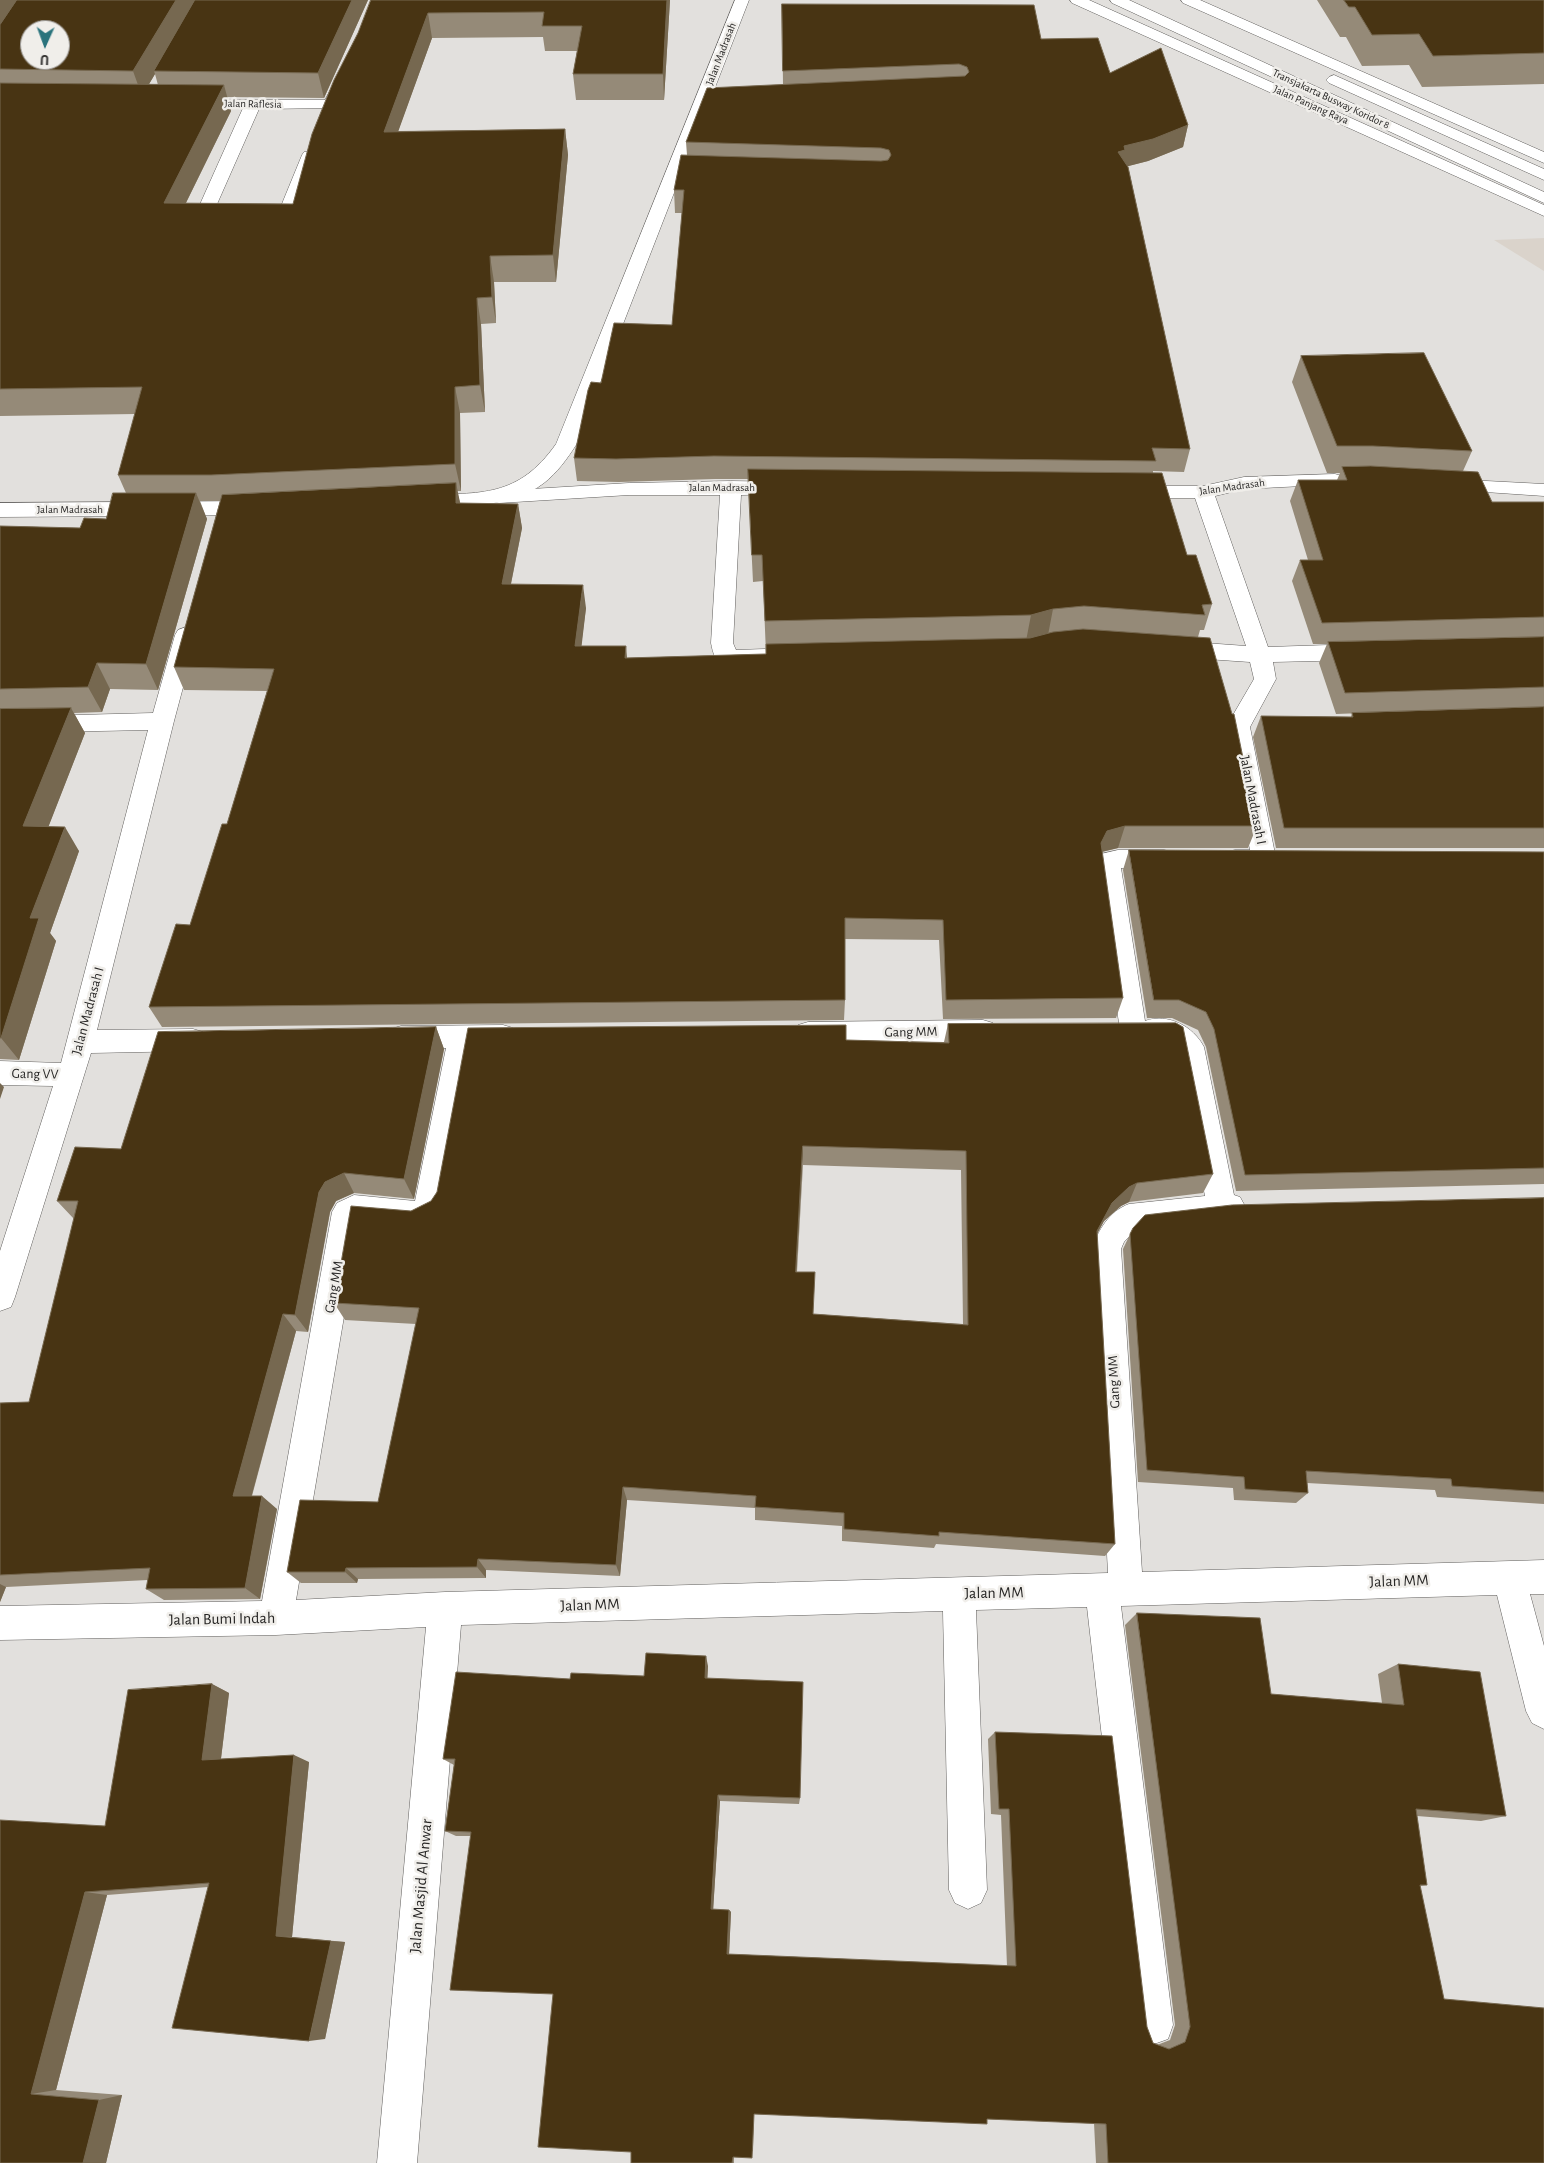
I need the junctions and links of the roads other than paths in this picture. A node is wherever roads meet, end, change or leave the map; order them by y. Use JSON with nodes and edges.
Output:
{"nodes":[{"id":1,"x":742,"y":0,"type":"edge"},
{"id":2,"x":1077,"y":0,"type":"edge"},
{"id":3,"x":1117,"y":0,"type":"edge"},
{"id":4,"x":1183,"y":5,"type":"edge"},
{"id":5,"x":350,"y":65,"type":"edge"},
{"id":6,"x":177,"y":103,"type":"edge"},
{"id":7,"x":721,"y":103,"type":"edge"},
{"id":8,"x":253,"y":104,"type":"junction"},
{"id":9,"x":702,"y":104,"type":"junction"},
{"id":10,"x":330,"y":105,"type":"junction"},
{"id":11,"x":323,"y":123,"type":"edge"},
{"id":12,"x":316,"y":141,"type":"edge"},
{"id":13,"x":1544,"y":158,"type":"edge"},
{"id":14,"x":674,"y":172,"type":"junction"},
{"id":15,"x":694,"y":172,"type":"edge"},
{"id":16,"x":1544,"y":175,"type":"edge"},
{"id":17,"x":1544,"y":198,"type":"edge"},
{"id":18,"x":1544,"y":211,"type":"edge"},
{"id":19,"x":1353,"y":480,"type":"edge"},
{"id":20,"x":1429,"y":484,"type":"edge"},
{"id":21,"x":731,"y":487,"type":"junction"},
{"id":22,"x":807,"y":488,"type":"edge"},
{"id":23,"x":1544,"y":490,"type":"edge"},
{"id":24,"x":1106,"y":491,"type":"edge"},
{"id":25,"x":1203,"y":492,"type":"junction"},
{"id":26,"x":499,"y":497,"type":"junction"},
{"id":27,"x":400,"y":502,"type":"edge"},
{"id":28,"x":271,"y":507,"type":"edge"},
{"id":29,"x":0,"y":510,"type":"edge"},
{"id":30,"x":192,"y":615,"type":"edge"},
{"id":31,"x":1155,"y":648,"type":"edge"},
{"id":32,"x":1377,"y":652,"type":"edge"},
{"id":33,"x":1260,"y":655,"type":"junction"},
{"id":34,"x":781,"y":656,"type":"edge"},
{"id":35,"x":162,"y":721,"type":"junction"},
{"id":36,"x":0,"y":725,"type":"edge"},
{"id":37,"x":1186,"y":859,"type":"edge"},
{"id":38,"x":1215,"y":859,"type":"edge"},
{"id":39,"x":1104,"y":1030,"type":"edge"},
{"id":40,"x":1134,"y":1030,"type":"junction"},
{"id":41,"x":1005,"y":1031,"type":"edge"},
{"id":42,"x":788,"y":1033,"type":"edge"},
{"id":43,"x":462,"y":1036,"type":"junction"},
{"id":44,"x":531,"y":1036,"type":"edge"},
{"id":45,"x":374,"y":1037,"type":"edge"},
{"id":46,"x":218,"y":1040,"type":"edge"},
{"id":47,"x":81,"y":1042,"type":"junction"},
{"id":48,"x":0,"y":1073,"type":"edge"},
{"id":49,"x":70,"y":1075,"type":"junction"},
{"id":50,"x":1222,"y":1206,"type":"junction"},
{"id":51,"x":1251,"y":1206,"type":"edge"},
{"id":52,"x":0,"y":1297,"type":"edge"},
{"id":53,"x":1544,"y":1577,"type":"edge"},
{"id":54,"x":1509,"y":1578,"type":"junction"},
{"id":55,"x":1114,"y":1590,"type":"junction"},
{"id":56,"x":959,"y":1594,"type":"junction"},
{"id":57,"x":445,"y":1609,"type":"junction"},
{"id":58,"x":276,"y":1618,"type":"junction"},
{"id":59,"x":0,"y":1624,"type":"edge"},
{"id":60,"x":1544,"y":1711,"type":"edge"},
{"id":61,"x":968,"y":1890,"type":"dead end"},
{"id":62,"x":1154,"y":2025,"type":"dead end"},
{"id":63,"x":397,"y":2163,"type":"edge"}],
"edges":[{"from":1,"to":9,"type":"street","name":"Jalan Madrasah"},
{"from":2,"to":18,"type":"street","name":"Jalan Panjang Raya"},
{"from":3,"to":17,"type":"street","name":"Transjakarta Busway Koridor 8"},
{"from":4,"to":13,"type":"street"},
{"from":4,"to":16,"type":"street","name":"Transjakarta Busway Koridor 8"},
{"from":5,"to":10,"type":"street"},
{"from":6,"to":8,"type":"street","name":"Jalan Raflesia"},
{"from":7,"to":9,"type":"street"},
{"from":8,"to":10,"type":"street","name":"Jalan Raflesia"},
{"from":8,"to":12,"type":"street"},
{"from":9,"to":14,"type":"street","name":"Jalan Madrasah"},
{"from":10,"to":11,"type":"street"},
{"from":14,"to":15,"type":"street"},
{"from":14,"to":26,"type":"street","name":"Jalan Madrasah"},
{"from":19,"to":25,"type":"street","name":"Jalan Madrasah"},
{"from":20,"to":23,"type":"street"},
{"from":21,"to":22,"type":"street","name":"Jalan Madrasah"},
{"from":21,"to":26,"type":"street","name":"Jalan Madrasah"},
{"from":21,"to":34,"type":"street"},
{"from":24,"to":25,"type":"street","name":"Jalan Madrasah"},
{"from":25,"to":33,"type":"street","name":"Jalan Madrasah I"},
{"from":26,"to":27,"type":"street","name":"Jalan Madrasah"},
{"from":28,"to":29,"type":"street","name":"Jalan Madrasah"},
{"from":30,"to":35,"type":"street","name":"Jalan Madrasah I"},
{"from":31,"to":33,"type":"street"},
{"from":32,"to":33,"type":"street"},
{"from":33,"to":38,"type":"street","name":"Jalan Madrasah I"},
{"from":35,"to":36,"type":"street"},
{"from":35,"to":47,"type":"street","name":"Jalan Madrasah I"},
{"from":37,"to":40,"type":"street"},
{"from":39,"to":40,"type":"street"},
{"from":40,"to":50,"type":"street"},
{"from":41,"to":42,"type":"street","name":"Gang MM"},
{"from":43,"to":44,"type":"street"},
{"from":43,"to":45,"type":"street"},
{"from":43,"to":58,"type":"street","name":"Gang MM"},
{"from":46,"to":47,"type":"street"},
{"from":47,"to":49,"type":"street","name":"Jalan Madrasah I"},
{"from":48,"to":49,"type":"street","name":"Gang VV"},
{"from":49,"to":52,"type":"street","name":"Jalan Madrasah I"},
{"from":50,"to":51,"type":"street","name":"Gang MM"},
{"from":50,"to":55,"type":"street","name":"Gang MM"},
{"from":53,"to":54,"type":"street","name":"Jalan MM"},
{"from":54,"to":55,"type":"street","name":"Jalan MM"},
{"from":54,"to":60,"type":"street"},
{"from":55,"to":56,"type":"street","name":"Jalan MM"},
{"from":55,"to":62,"type":"street","name":"Gang MM"},
{"from":56,"to":57,"type":"street","name":"Jalan MM"},
{"from":56,"to":61,"type":"street"},
{"from":57,"to":58,"type":"street","name":"Jalan Bumi Indah"},
{"from":57,"to":63,"type":"street","name":"Jalan Masjid Al Anwar"},
{"from":58,"to":59,"type":"street","name":"Jalan Bumi Indah"}]}
